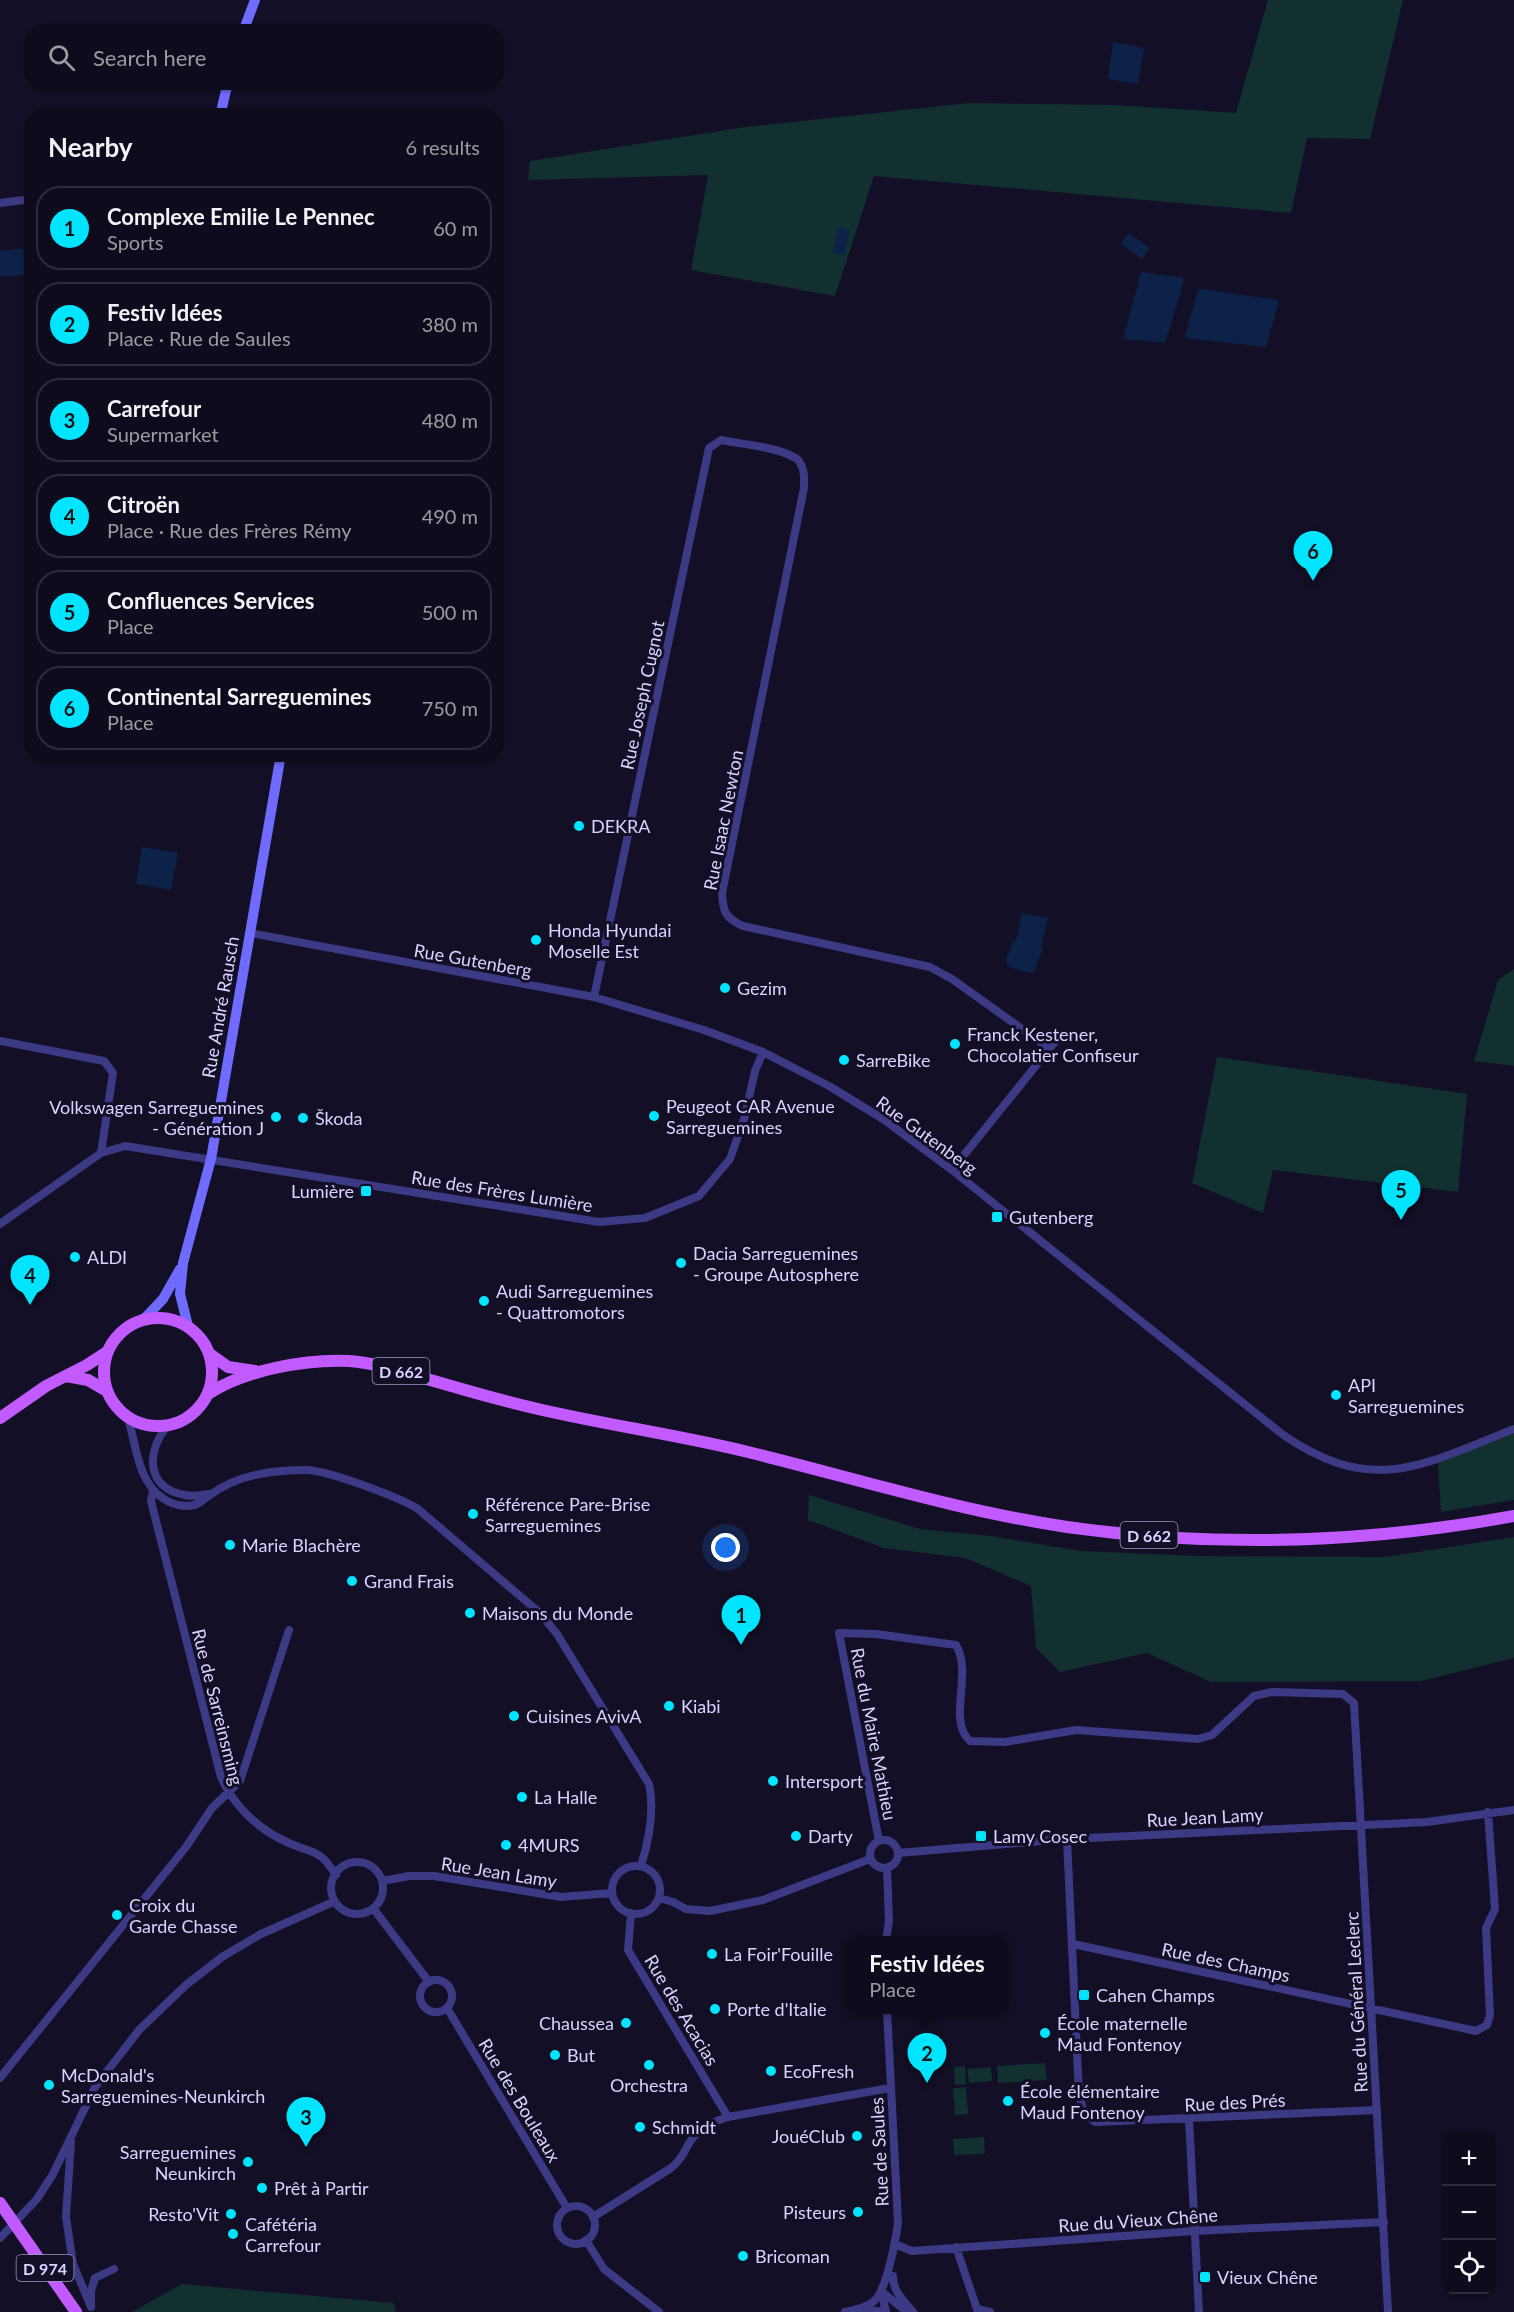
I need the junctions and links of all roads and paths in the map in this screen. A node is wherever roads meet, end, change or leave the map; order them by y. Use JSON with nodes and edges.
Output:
{"nodes":[{"id":1,"x":255,"y":0,"type":"edge"},
{"id":2,"x":246,"y":24,"type":"edge"},
{"id":3,"x":226,"y":90,"type":"edge"},
{"id":4,"x":222,"y":108,"type":"edge"},
{"id":5,"x":24,"y":200,"type":"edge"},
{"id":6,"x":0,"y":203,"type":"edge"},
{"id":7,"x":755,"y":447,"type":"joint"},
{"id":8,"x":279,"y":762,"type":"edge"},
{"id":9,"x":250,"y":933,"type":"junction"},
{"id":10,"x":594,"y":997,"type":"junction"},
{"id":11,"x":1059,"y":1037,"type":"dead end"},
{"id":12,"x":0,"y":1041,"type":"edge"},
{"id":13,"x":1050,"y":1049,"type":"junction"},
{"id":14,"x":763,"y":1052,"type":"junction"},
{"id":15,"x":101,"y":1153,"type":"junction"},
{"id":16,"x":211,"y":1159,"type":"junction"},
{"id":17,"x":952,"y":1170,"type":"junction"},
{"id":18,"x":0,"y":1224,"type":"edge"},
{"id":19,"x":183,"y":1263,"type":"junction"},
{"id":20,"x":144,"y":1319,"type":"junction"},
{"id":21,"x":188,"y":1326,"type":"junction"},
{"id":22,"x":107,"y":1352,"type":"junction"},
{"id":23,"x":210,"y":1354,"type":"junction"},
{"id":24,"x":263,"y":1372,"type":"junction"},
{"id":25,"x":64,"y":1376,"type":"junction"},
{"id":26,"x":107,"y":1391,"type":"junction"},
{"id":27,"x":208,"y":1394,"type":"junction"},
{"id":28,"x":0,"y":1418,"type":"edge"},
{"id":29,"x":128,"y":1418,"type":"junction"},
{"id":30,"x":168,"y":1425,"type":"junction"},
{"id":31,"x":1514,"y":1429,"type":"edge"},
{"id":32,"x":153,"y":1491,"type":"junction"},
{"id":33,"x":211,"y":1494,"type":"junction"},
{"id":34,"x":1514,"y":1516,"type":"edge"},
{"id":35,"x":289,"y":1630,"type":"dead end"},
{"id":36,"x":839,"y":1633,"type":"joint"},
{"id":37,"x":228,"y":1793,"type":"junction"},
{"id":38,"x":1514,"y":1810,"type":"edge"},
{"id":39,"x":1488,"y":1812,"type":"junction"},
{"id":40,"x":1361,"y":1824,"type":"junction"},
{"id":41,"x":1067,"y":1839,"type":"junction"},
{"id":42,"x":879,"y":1841,"type":"junction"},
{"id":43,"x":898,"y":1852,"type":"junction"},
{"id":44,"x":870,"y":1859,"type":"junction"},
{"id":45,"x":640,"y":1866,"type":"junction"},
{"id":46,"x":887,"y":1868,"type":"junction"},
{"id":47,"x":336,"y":1875,"type":"junction"},
{"id":48,"x":382,"y":1881,"type":"junction"},
{"id":49,"x":612,"y":1893,"type":"junction"},
{"id":50,"x":659,"y":1899,"type":"junction"},
{"id":51,"x":333,"y":1902,"type":"junction"},
{"id":52,"x":373,"y":1908,"type":"junction"},
{"id":53,"x":630,"y":1914,"type":"junction"},
{"id":54,"x":887,"y":1936,"type":"edge"},
{"id":55,"x":1073,"y":1944,"type":"junction"},
{"id":56,"x":429,"y":1982,"type":"junction"},
{"id":57,"x":447,"y":2008,"type":"junction"},
{"id":58,"x":1372,"y":2009,"type":"junction"},
{"id":59,"x":886,"y":2014,"type":"edge"},
{"id":60,"x":0,"y":2078,"type":"edge"},
{"id":61,"x":890,"y":2088,"type":"junction"},
{"id":62,"x":1377,"y":2110,"type":"junction"},
{"id":63,"x":728,"y":2117,"type":"junction"},
{"id":64,"x":1189,"y":2119,"type":"junction"},
{"id":65,"x":71,"y":2136,"type":"junction"},
{"id":66,"x":0,"y":2203,"type":"edge"},
{"id":67,"x":567,"y":2208,"type":"junction"},
{"id":68,"x":593,"y":2217,"type":"junction"},
{"id":69,"x":1384,"y":2222,"type":"junction"},
{"id":70,"x":15,"y":2223,"type":"junction"},
{"id":71,"x":1194,"y":2231,"type":"junction"},
{"id":72,"x":0,"y":2238,"type":"edge"},
{"id":73,"x":586,"y":2240,"type":"junction"},
{"id":74,"x":895,"y":2244,"type":"junction"},
{"id":75,"x":956,"y":2247,"type":"junction"},
{"id":76,"x":114,"y":2269,"type":"dead end"},
{"id":77,"x":893,"y":2276,"type":"dead end"},
{"id":78,"x":881,"y":2291,"type":"junction"},
{"id":79,"x":857,"y":2309,"type":"junction"},
{"id":80,"x":91,"y":2310,"type":"edge"},
{"id":81,"x":76,"y":2312,"type":"edge"},
{"id":82,"x":659,"y":2312,"type":"edge"},
{"id":83,"x":845,"y":2312,"type":"edge"},
{"id":84,"x":886,"y":2312,"type":"edge"},
{"id":85,"x":907,"y":2312,"type":"edge"},
{"id":86,"x":914,"y":2312,"type":"edge"},
{"id":87,"x":990,"y":2312,"type":"edge"},
{"id":88,"x":1199,"y":2312,"type":"edge"},
{"id":89,"x":1388,"y":2312,"type":"edge"}],
"edges":[{"from":1,"to":2,"type":"street"},
{"from":3,"to":4,"type":"street"},
{"from":5,"to":6,"type":"street"},
{"from":7,"to":10,"type":"street","name":"Rue Joseph Cugnot"},
{"from":7,"to":13,"type":"street","name":"Rue Isaac Newton"},
{"from":8,"to":9,"type":"street","name":"Rue André Rausch"},
{"from":9,"to":10,"type":"street","name":"Rue Gutenberg"},
{"from":9,"to":16,"type":"street","name":"Rue André Rausch"},
{"from":10,"to":14,"type":"street","name":"Rue Gutenberg"},
{"from":11,"to":13,"type":"street"},
{"from":12,"to":15,"type":"street"},
{"from":13,"to":17,"type":"street"},
{"from":14,"to":16,"type":"street","name":"Rue des Frères Lumière"},
{"from":14,"to":17,"type":"street","name":"Rue Gutenberg"},
{"from":15,"to":16,"type":"street","name":"Rue des Frères Lumière"},
{"from":15,"to":18,"type":"street"},
{"from":16,"to":19,"type":"street","name":"Rue André Rausch"},
{"from":17,"to":31,"type":"street","name":"Rue Gutenberg"},
{"from":19,"to":20,"type":"street","name":"Rue André Rausch"},
{"from":19,"to":21,"type":"street","name":"Rue André Rausch"},
{"from":20,"to":21,"type":"main road"},
{"from":20,"to":22,"type":"main road"},
{"from":21,"to":23,"type":"main road"},
{"from":22,"to":25,"type":"main road"},
{"from":22,"to":26,"type":"main road"},
{"from":23,"to":24,"type":"main road","number":"D 662"},
{"from":23,"to":27,"type":"main road"},
{"from":24,"to":27,"type":"main road","number":"D 662"},
{"from":24,"to":34,"type":"main road","number":"D 662"},
{"from":25,"to":26,"type":"main road"},
{"from":25,"to":28,"type":"main road"},
{"from":26,"to":29,"type":"main road"},
{"from":27,"to":30,"type":"main road"},
{"from":29,"to":30,"type":"main road"},
{"from":29,"to":32,"type":"street","name":"Rue de Sarreinsming"},
{"from":30,"to":33,"type":"street"},
{"from":32,"to":33,"type":"street"},
{"from":32,"to":37,"type":"street","name":"Rue de Sarreinsming"},
{"from":33,"to":45,"type":"street"},
{"from":35,"to":37,"type":"street"},
{"from":36,"to":40,"type":"street","name":"Rue du Général Leclerc"},
{"from":36,"to":42,"type":"street","name":"Rue du Maire Mathieu"},
{"from":37,"to":47,"type":"street"},
{"from":37,"to":60,"type":"street","name":"Rue de Sarreinsming"},
{"from":38,"to":39,"type":"street","name":"Rue Jean Lamy"},
{"from":39,"to":40,"type":"street","name":"Rue Jean Lamy"},
{"from":39,"to":58,"type":"street","name":"Rue des Champs"},
{"from":40,"to":41,"type":"street","name":"Rue Jean Lamy"},
{"from":40,"to":58,"type":"street","name":"Rue du Général Leclerc"},
{"from":41,"to":43,"type":"street","name":"Rue Jean Lamy"},
{"from":41,"to":55,"type":"street"},
{"from":42,"to":43,"type":"street"},
{"from":42,"to":44,"type":"street"},
{"from":43,"to":46,"type":"street"},
{"from":44,"to":46,"type":"street"},
{"from":44,"to":50,"type":"street"},
{"from":45,"to":49,"type":"street"},
{"from":45,"to":50,"type":"street"},
{"from":46,"to":54,"type":"street"},
{"from":47,"to":48,"type":"street"},
{"from":47,"to":51,"type":"street"},
{"from":48,"to":49,"type":"street","name":"Rue Jean Lamy"},
{"from":48,"to":52,"type":"street"},
{"from":49,"to":53,"type":"street"},
{"from":50,"to":53,"type":"street"},
{"from":51,"to":52,"type":"street"},
{"from":51,"to":65,"type":"street"},
{"from":52,"to":56,"type":"street","name":"Rue des Bouleaux"},
{"from":53,"to":63,"type":"street","name":"Rue des Acacias"},
{"from":55,"to":58,"type":"street","name":"Rue des Champs"},
{"from":55,"to":64,"type":"street","name":"Rue des Prés"},
{"from":56,"to":57,"type":"street","name":"Rue des Bouleaux"},
{"from":56,"to":57,"type":"street"},
{"from":57,"to":67,"type":"street","name":"Rue des Bouleaux"},
{"from":58,"to":62,"type":"street","name":"Rue du Général Leclerc"},
{"from":59,"to":61,"type":"street","name":"Rue de Saules"},
{"from":61,"to":63,"type":"street"},
{"from":61,"to":74,"type":"street","name":"Rue de Saules"},
{"from":62,"to":64,"type":"street","name":"Rue des Prés"},
{"from":62,"to":69,"type":"street","name":"Rue du Général Leclerc"},
{"from":63,"to":68,"type":"street"},
{"from":64,"to":71,"type":"street"},
{"from":65,"to":70,"type":"street"},
{"from":65,"to":80,"type":"street"},
{"from":66,"to":70,"type":"main road","number":"D 974"},
{"from":67,"to":68,"type":"street"},
{"from":67,"to":73,"type":"street"},
{"from":68,"to":73,"type":"street"},
{"from":69,"to":71,"type":"street","name":"Rue du Vieux Chêne"},
{"from":69,"to":89,"type":"street","name":"Rue du Général Leclerc"},
{"from":70,"to":72,"type":"street"},
{"from":70,"to":81,"type":"main road","number":"D 974"},
{"from":71,"to":75,"type":"street","name":"Rue du Vieux Chêne"},
{"from":71,"to":88,"type":"street"},
{"from":73,"to":82,"type":"street"},
{"from":74,"to":75,"type":"street","name":"Rue du Vieux Chêne"},
{"from":74,"to":78,"type":"street","name":"Rue de Saules"},
{"from":75,"to":87,"type":"street"},
{"from":76,"to":80,"type":"street"},
{"from":77,"to":86,"type":"street"},
{"from":78,"to":79,"type":"street"},
{"from":78,"to":84,"type":"street"},
{"from":78,"to":85,"type":"street"},
{"from":79,"to":83,"type":"street"},
{"from":79,"to":84,"type":"street"}]}
